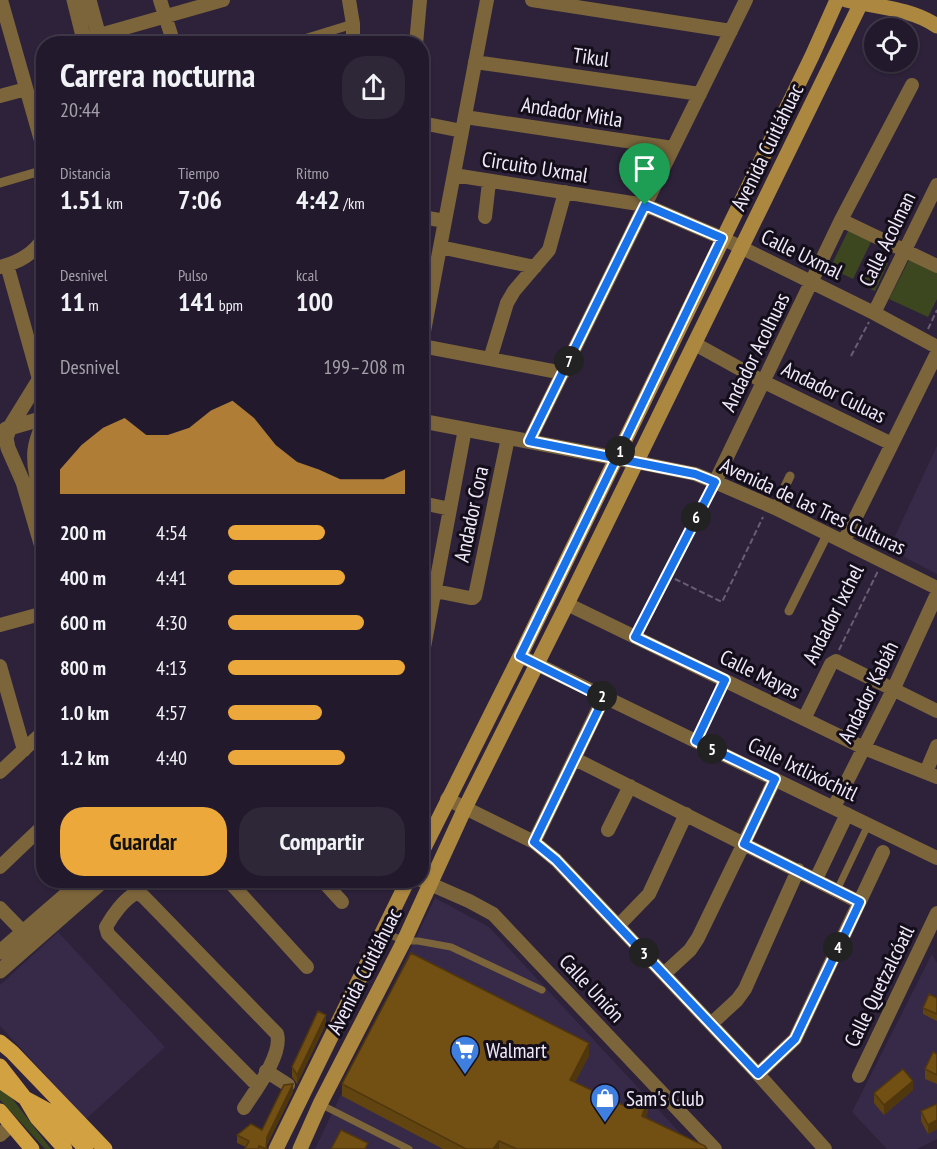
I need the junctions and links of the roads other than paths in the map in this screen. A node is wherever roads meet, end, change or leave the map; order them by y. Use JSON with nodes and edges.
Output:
{"nodes":[{"id":1,"x":1,"y":0,"type":"edge"},
{"id":2,"x":74,"y":0,"type":"edge"},
{"id":3,"x":89,"y":0,"type":"edge"},
{"id":4,"x":160,"y":0,"type":"edge"},
{"id":5,"x":223,"y":0,"type":"edge"},
{"id":6,"x":349,"y":0,"type":"edge"},
{"id":7,"x":420,"y":0,"type":"edge"},
{"id":8,"x":487,"y":0,"type":"edge"},
{"id":9,"x":532,"y":0,"type":"edge"},
{"id":10,"x":746,"y":0,"type":"edge"},
{"id":11,"x":837,"y":0,"type":"edge"},
{"id":12,"x":853,"y":2,"type":"edge"},
{"id":13,"x":204,"y":3,"type":"edge"},
{"id":14,"x":166,"y":16,"type":"junction"},
{"id":15,"x":3,"y":18,"type":"edge"},
{"id":16,"x":353,"y":24,"type":"junction"},
{"id":17,"x":937,"y":26,"type":"edge"},
{"id":18,"x":731,"y":31,"type":"junction"},
{"id":19,"x":90,"y":36,"type":"edge"},
{"id":20,"x":92,"y":36,"type":"edge"},
{"id":21,"x":104,"y":36,"type":"edge"},
{"id":22,"x":172,"y":36,"type":"edge"},
{"id":23,"x":314,"y":36,"type":"edge"},
{"id":24,"x":353,"y":36,"type":"edge"},
{"id":25,"x":417,"y":36,"type":"edge"},
{"id":26,"x":476,"y":62,"type":"junction"},
{"id":27,"x":912,"y":85,"type":"dead end"},
{"id":28,"x":26,"y":88,"type":"junction"},
{"id":29,"x":700,"y":94,"type":"junction"},
{"id":30,"x":0,"y":96,"type":"edge"},
{"id":31,"x":465,"y":117,"type":"junction"},
{"id":32,"x":36,"y":123,"type":"edge"},
{"id":33,"x":429,"y":124,"type":"edge"},
{"id":34,"x":462,"y":131,"type":"junction"},
{"id":35,"x":673,"y":148,"type":"junction"},
{"id":36,"x":36,"y":172,"type":"edge"},
{"id":37,"x":454,"y":175,"type":"junction"},
{"id":38,"x":489,"y":182,"type":"junction"},
{"id":39,"x":0,"y":183,"type":"edge"},
{"id":40,"x":937,"y":184,"type":"edge"},
{"id":41,"x":565,"y":192,"type":"junction"},
{"id":42,"x":645,"y":205,"type":"junction"},
{"id":43,"x":429,"y":218,"type":"edge"},
{"id":44,"x":485,"y":218,"type":"dead end"},
{"id":45,"x":841,"y":220,"type":"junction"},
{"id":46,"x":445,"y":221,"type":"junction"},
{"id":47,"x":722,"y":238,"type":"junction"},
{"id":48,"x":440,"y":247,"type":"junction"},
{"id":49,"x":741,"y":248,"type":"junction"},
{"id":50,"x":36,"y":249,"type":"edge"},
{"id":51,"x":906,"y":251,"type":"junction"},
{"id":52,"x":4,"y":266,"type":"edge"},
{"id":53,"x":937,"y":266,"type":"edge"},
{"id":54,"x":535,"y":267,"type":"junction"},
{"id":55,"x":811,"y":283,"type":"junction"},
{"id":56,"x":429,"y":305,"type":"edge"},
{"id":57,"x":874,"y":313,"type":"junction"},
{"id":58,"x":694,"y":344,"type":"junction"},
{"id":59,"x":429,"y":347,"type":"edge"},
{"id":60,"x":937,"y":347,"type":"edge"},
{"id":61,"x":937,"y":353,"type":"edge"},
{"id":62,"x":490,"y":359,"type":"junction"},
{"id":63,"x":36,"y":361,"type":"edge"},
{"id":64,"x":563,"y":373,"type":"junction"},
{"id":65,"x":764,"y":382,"type":"junction"},
{"id":66,"x":36,"y":387,"type":"edge"},
{"id":67,"x":36,"y":420,"type":"edge"},
{"id":68,"x":429,"y":422,"type":"edge"},
{"id":69,"x":5,"y":429,"type":"edge"},
{"id":70,"x":465,"y":429,"type":"junction"},
{"id":71,"x":508,"y":438,"type":"junction"},
{"id":72,"x":529,"y":441,"type":"junction"},
{"id":73,"x":892,"y":444,"type":"junction"},
{"id":74,"x":36,"y":446,"type":"edge"},
{"id":75,"x":616,"y":459,"type":"junction"},
{"id":76,"x":636,"y":462,"type":"junction"},
{"id":77,"x":36,"y":469,"type":"edge"},
{"id":78,"x":790,"y":476,"type":"dead end"},
{"id":79,"x":715,"y":482,"type":"junction"},
{"id":80,"x":429,"y":504,"type":"edge"},
{"id":81,"x":772,"y":506,"type":"junction"},
{"id":82,"x":450,"y":509,"type":"junction"},
{"id":83,"x":36,"y":528,"type":"edge"},
{"id":84,"x":828,"y":534,"type":"junction"},
{"id":85,"x":843,"y":541,"type":"junction"},
{"id":86,"x":937,"y":588,"type":"edge"},
{"id":87,"x":435,"y":591,"type":"junction"},
{"id":88,"x":937,"y":594,"type":"edge"},
{"id":89,"x":567,"y":604,"type":"junction"},
{"id":90,"x":789,"y":611,"type":"dead end"},
{"id":91,"x":36,"y":615,"type":"edge"},
{"id":92,"x":429,"y":622,"type":"edge"},
{"id":93,"x":0,"y":625,"type":"edge"},
{"id":94,"x":635,"y":637,"type":"junction"},
{"id":95,"x":520,"y":656,"type":"junction"},
{"id":96,"x":537,"y":664,"type":"junction"},
{"id":97,"x":0,"y":666,"type":"edge"},
{"id":98,"x":893,"y":690,"type":"junction"},
{"id":99,"x":604,"y":698,"type":"junction"},
{"id":100,"x":937,"y":711,"type":"edge"},
{"id":101,"x":804,"y":719,"type":"junction"},
{"id":102,"x":36,"y":739,"type":"edge"},
{"id":103,"x":937,"y":746,"type":"edge"},
{"id":104,"x":864,"y":748,"type":"junction"},
{"id":105,"x":24,"y":750,"type":"junction"},
{"id":106,"x":575,"y":759,"type":"junction"},
{"id":107,"x":0,"y":772,"type":"edge"},
{"id":108,"x":932,"y":775,"type":"edge"},
{"id":109,"x":775,"y":779,"type":"junction"},
{"id":110,"x":630,"y":786,"type":"junction"},
{"id":111,"x":447,"y":799,"type":"junction"},
{"id":112,"x":834,"y":807,"type":"junction"},
{"id":113,"x":465,"y":808,"type":"junction"},
{"id":114,"x":686,"y":814,"type":"junction"},
{"id":115,"x":847,"y":814,"type":"junction"},
{"id":116,"x":868,"y":825,"type":"junction"},
{"id":117,"x":608,"y":830,"type":"dead end"},
{"id":118,"x":36,"y":833,"type":"edge"},
{"id":119,"x":429,"y":837,"type":"edge"},
{"id":120,"x":534,"y":842,"type":"junction"},
{"id":121,"x":744,"y":844,"type":"junction"},
{"id":122,"x":884,"y":852,"type":"dead end"},
{"id":123,"x":937,"y":858,"type":"edge"},
{"id":124,"x":0,"y":867,"type":"edge"},
{"id":125,"x":798,"y":870,"type":"junction"},
{"id":126,"x":429,"y":876,"type":"edge"},
{"id":127,"x":816,"y":879,"type":"junction"},
{"id":128,"x":429,"y":885,"type":"edge"},
{"id":129,"x":74,"y":888,"type":"edge"},
{"id":130,"x":93,"y":888,"type":"edge"},
{"id":131,"x":234,"y":888,"type":"edge"},
{"id":132,"x":329,"y":888,"type":"edge"},
{"id":133,"x":404,"y":888,"type":"edge"},
{"id":134,"x":423,"y":888,"type":"edge"},
{"id":135,"x":837,"y":890,"type":"junction"},
{"id":136,"x":342,"y":902,"type":"dead end"},
{"id":137,"x":860,"y":902,"type":"junction"},
{"id":138,"x":0,"y":908,"type":"edge"},
{"id":139,"x":937,"y":913,"type":"edge"},
{"id":140,"x":618,"y":926,"type":"junction"},
{"id":141,"x":384,"y":932,"type":"junction"},
{"id":142,"x":28,"y":937,"type":"junction"},
{"id":143,"x":404,"y":941,"type":"junction"},
{"id":144,"x":0,"y":952,"type":"edge"},
{"id":145,"x":307,"y":967,"type":"dead end"},
{"id":146,"x":0,"y":971,"type":"edge"},
{"id":147,"x":664,"y":974,"type":"junction"},
{"id":148,"x":542,"y":990,"type":"dead end"},
{"id":149,"x":711,"y":1024,"type":"junction"},
{"id":150,"x":0,"y":1042,"type":"edge"},
{"id":151,"x":0,"y":1066,"type":"edge"},
{"id":152,"x":266,"y":1071,"type":"junction"},
{"id":153,"x":758,"y":1074,"type":"junction"},
{"id":154,"x":859,"y":1076,"type":"dead end"},
{"id":155,"x":0,"y":1082,"type":"edge"},
{"id":156,"x":258,"y":1086,"type":"junction"},
{"id":157,"x":296,"y":1090,"type":"junction"},
{"id":158,"x":25,"y":1098,"type":"junction"},
{"id":159,"x":320,"y":1104,"type":"junction"},
{"id":160,"x":244,"y":1108,"type":"dead end"},
{"id":161,"x":0,"y":1111,"type":"edge"},
{"id":162,"x":6,"y":1130,"type":"edge"},
{"id":163,"x":32,"y":1149,"type":"edge"},
{"id":164,"x":65,"y":1149,"type":"edge"},
{"id":165,"x":86,"y":1149,"type":"edge"},
{"id":166,"x":105,"y":1149,"type":"edge"},
{"id":167,"x":276,"y":1149,"type":"edge"},
{"id":168,"x":300,"y":1149,"type":"edge"},
{"id":169,"x":409,"y":1149,"type":"edge"},
{"id":170,"x":715,"y":1149,"type":"edge"},
{"id":171,"x":825,"y":1149,"type":"edge"}],
"edges":[{"from":1,"to":15,"type":"street"},
{"from":2,"to":19,"type":"street"},
{"from":3,"to":20,"type":"street"},
{"from":4,"to":14,"type":"street"},
{"from":5,"to":13,"type":"street"},
{"from":6,"to":16,"type":"street"},
{"from":7,"to":25,"type":"street"},
{"from":8,"to":26,"type":"street","name":"Circuito Uxmal"},
{"from":9,"to":18,"type":"street"},
{"from":10,"to":18,"type":"street"},
{"from":11,"to":47,"type":"main road","name":"Avenida Cuitláhuac"},
{"from":12,"to":17,"type":"main road"},
{"from":12,"to":49,"type":"main road","name":"Avenida Cuitláhuac"},
{"from":13,"to":14,"type":"street"},
{"from":14,"to":21,"type":"street"},
{"from":14,"to":22,"type":"street"},
{"from":15,"to":28,"type":"street"},
{"from":16,"to":23,"type":"street"},
{"from":16,"to":24,"type":"street"},
{"from":18,"to":29,"type":"street"},
{"from":26,"to":29,"type":"street","name":"Tikul"},
{"from":26,"to":31,"type":"street","name":"Circuito Uxmal"},
{"from":27,"to":45,"type":"street","name":"Andador Acolhuas"},
{"from":28,"to":30,"type":"street"},
{"from":28,"to":32,"type":"street"},
{"from":29,"to":35,"type":"street"},
{"from":31,"to":34,"type":"street","name":"Circuito Uxmal"},
{"from":31,"to":35,"type":"street","name":"Andador Mitla"},
{"from":33,"to":34,"type":"street"},
{"from":34,"to":37,"type":"street","name":"Circuito Uxmal"},
{"from":35,"to":42,"type":"street"},
{"from":36,"to":39,"type":"street"},
{"from":37,"to":38,"type":"street","name":"Circuito Uxmal"},
{"from":37,"to":46,"type":"street","name":"Circuito Uxmal"},
{"from":38,"to":41,"type":"street","name":"Circuito Uxmal"},
{"from":38,"to":44,"type":"street"},
{"from":40,"to":51,"type":"street","name":"Calle Acolman"},
{"from":41,"to":42,"type":"street","name":"Circuito Uxmal"},
{"from":41,"to":54,"type":"street"},
{"from":42,"to":47,"type":"street","name":"Calle Uxmal"},
{"from":42,"to":64,"type":"street"},
{"from":43,"to":46,"type":"street"},
{"from":45,"to":51,"type":"street"},
{"from":45,"to":55,"type":"street","name":"Andador Acolhuas"},
{"from":46,"to":48,"type":"street","name":"Circuito Uxmal"},
{"from":47,"to":49,"type":"street","name":"Calle Uxmal"},
{"from":47,"to":75,"type":"main road","name":"Avenida Cuitláhuac"},
{"from":48,"to":54,"type":"street"},
{"from":48,"to":56,"type":"street","name":"Circuito Uxmal"},
{"from":49,"to":55,"type":"street","name":"Calle Uxmal"},
{"from":49,"to":58,"type":"main road","name":"Avenida Cuitláhuac"},
{"from":50,"to":52,"type":"street"},
{"from":51,"to":53,"type":"street"},
{"from":51,"to":57,"type":"street","name":"Calle Acolman"},
{"from":52,"to":63,"type":"street"},
{"from":54,"to":62,"type":"street"},
{"from":55,"to":57,"type":"street","name":"Calle Uxmal"},
{"from":55,"to":65,"type":"street","name":"Andador Acolhuas"},
{"from":57,"to":60,"type":"street","name":"Calle Uxmal"},
{"from":58,"to":65,"type":"street","name":"Andador Culuas"},
{"from":58,"to":76,"type":"main road","name":"Avenida Cuitláhuac"},
{"from":59,"to":62,"type":"street"},
{"from":61,"to":73,"type":"street"},
{"from":62,"to":64,"type":"street"},
{"from":64,"to":72,"type":"street"},
{"from":65,"to":73,"type":"street","name":"Andador Culuas"},
{"from":65,"to":79,"type":"street","name":"Andador Acolhuas"},
{"from":66,"to":69,"type":"street"},
{"from":67,"to":69,"type":"street"},
{"from":68,"to":70,"type":"street","name":"Avenida de las Tres Culturas"},
{"from":69,"to":83,"type":"street"},
{"from":70,"to":71,"type":"street","name":"Avenida de las Tres Culturas"},
{"from":70,"to":82,"type":"street"},
{"from":71,"to":72,"type":"street","name":"Avenida de las Tres Culturas"},
{"from":71,"to":87,"type":"street","name":"Andador Cora"},
{"from":72,"to":75,"type":"street","name":"Avenida de las Tres Culturas"},
{"from":73,"to":85,"type":"street"},
{"from":74,"to":77,"type":"street"},
{"from":75,"to":76,"type":"street","name":"Avenida de las Tres Culturas"},
{"from":75,"to":95,"type":"main road","name":"Avenida Cuitláhuac"},
{"from":76,"to":79,"type":"street","name":"Avenida de las Tres Culturas"},
{"from":76,"to":89,"type":"main road","name":"Avenida Cuitláhuac"},
{"from":78,"to":81,"type":"street"},
{"from":79,"to":81,"type":"street","name":"Avenida de las Tres Culturas"},
{"from":79,"to":94,"type":"street","name":"Andador Acolhuas"},
{"from":80,"to":82,"type":"street"},
{"from":81,"to":84,"type":"street","name":"Avenida de las Tres Culturas"},
{"from":82,"to":87,"type":"street"},
{"from":84,"to":85,"type":"street","name":"Avenida de las Tres Culturas"},
{"from":84,"to":90,"type":"street"},
{"from":85,"to":86,"type":"street","name":"Avenida de las Tres Culturas"},
{"from":87,"to":92,"type":"street"},
{"from":88,"to":98,"type":"street","name":"Andador Kabáh"},
{"from":89,"to":94,"type":"street","name":"Calle Mayas"},
{"from":89,"to":96,"type":"main road","name":"Avenida Cuitláhuac"},
{"from":91,"to":93,"type":"street"},
{"from":94,"to":101,"type":"street","name":"Calle Mayas"},
{"from":95,"to":96,"type":"street","name":"Calle Ixtlixóchitl"},
{"from":95,"to":111,"type":"main road","name":"Avenida Cuitláhuac"},
{"from":96,"to":99,"type":"street","name":"Calle Ixtlixóchitl"},
{"from":96,"to":113,"type":"main road","name":"Avenida Cuitláhuac"},
{"from":97,"to":105,"type":"street"},
{"from":98,"to":100,"type":"street"},
{"from":98,"to":101,"type":"street","name":"Andador Ixchel"},
{"from":98,"to":104,"type":"street","name":"Andador Kabáh"},
{"from":99,"to":106,"type":"street"},
{"from":99,"to":109,"type":"street","name":"Calle Ixtlixóchitl"},
{"from":101,"to":104,"type":"street","name":"Calle Mayas"},
{"from":102,"to":105,"type":"street"},
{"from":103,"to":108,"type":"street"},
{"from":104,"to":108,"type":"street","name":"Calle Mayas"},
{"from":104,"to":112,"type":"street","name":"Andador Kabáh"},
{"from":105,"to":107,"type":"street"},
{"from":106,"to":110,"type":"street"},
{"from":106,"to":120,"type":"street"},
{"from":109,"to":112,"type":"street","name":"Calle Ixtlixóchitl"},
{"from":109,"to":121,"type":"street"},
{"from":110,"to":114,"type":"street"},
{"from":110,"to":117,"type":"street"},
{"from":111,"to":113,"type":"street"},
{"from":111,"to":119,"type":"main road","name":"Avenida Cuitláhuac"},
{"from":112,"to":115,"type":"street","name":"Calle Ixtlixóchitl"},
{"from":113,"to":120,"type":"street"},
{"from":113,"to":126,"type":"main road","name":"Avenida Cuitláhuac"},
{"from":114,"to":121,"type":"street"},
{"from":114,"to":140,"type":"street"},
{"from":115,"to":116,"type":"street","name":"Calle Ixtlixóchitl"},
{"from":115,"to":127,"type":"street"},
{"from":116,"to":123,"type":"street","name":"Calle Ixtlixóchitl"},
{"from":116,"to":135,"type":"lane"},
{"from":118,"to":124,"type":"street"},
{"from":120,"to":140,"type":"street"},
{"from":121,"to":125,"type":"street"},
{"from":121,"to":147,"type":"street"},
{"from":122,"to":137,"type":"street"},
{"from":125,"to":127,"type":"street"},
{"from":125,"to":149,"type":"street"},
{"from":127,"to":135,"type":"street"},
{"from":128,"to":170,"type":"street","name":"Calle Unión"},
{"from":129,"to":142,"type":"street"},
{"from":130,"to":142,"type":"street"},
{"from":131,"to":145,"type":"street"},
{"from":132,"to":136,"type":"street"},
{"from":133,"to":141,"type":"main road","name":"Avenida Cuitláhuac"},
{"from":134,"to":143,"type":"main road","name":"Avenida Cuitláhuac"},
{"from":135,"to":137,"type":"street"},
{"from":137,"to":153,"type":"street"},
{"from":138,"to":142,"type":"street"},
{"from":139,"to":154,"type":"street","name":"Calle Quetzalcóatl"},
{"from":140,"to":147,"type":"street"},
{"from":141,"to":143,"type":"lane"},
{"from":141,"to":157,"type":"main road","name":"Avenida Cuitláhuac"},
{"from":142,"to":144,"type":"street"},
{"from":142,"to":146,"type":"street"},
{"from":143,"to":148,"type":"lane"},
{"from":143,"to":159,"type":"main road","name":"Avenida Cuitláhuac"},
{"from":147,"to":149,"type":"street"},
{"from":149,"to":153,"type":"street"},
{"from":150,"to":166,"type":"main road"},
{"from":151,"to":158,"type":"main road"},
{"from":152,"to":156,"type":"street"},
{"from":152,"to":156,"type":"street"},
{"from":152,"to":157,"type":"street"},
{"from":153,"to":171,"type":"street"},
{"from":155,"to":158,"type":"main road"},
{"from":156,"to":160,"type":"street"},
{"from":157,"to":159,"type":"street"},
{"from":157,"to":167,"type":"main road","name":"Avenida Cuitláhuac"},
{"from":158,"to":164,"type":"main road"},
{"from":158,"to":165,"type":"main road"},
{"from":159,"to":168,"type":"main road","name":"Avenida Cuitláhuac"},
{"from":159,"to":169,"type":"lane"},
{"from":161,"to":162,"type":"main road"},
{"from":162,"to":163,"type":"main road"}]}
